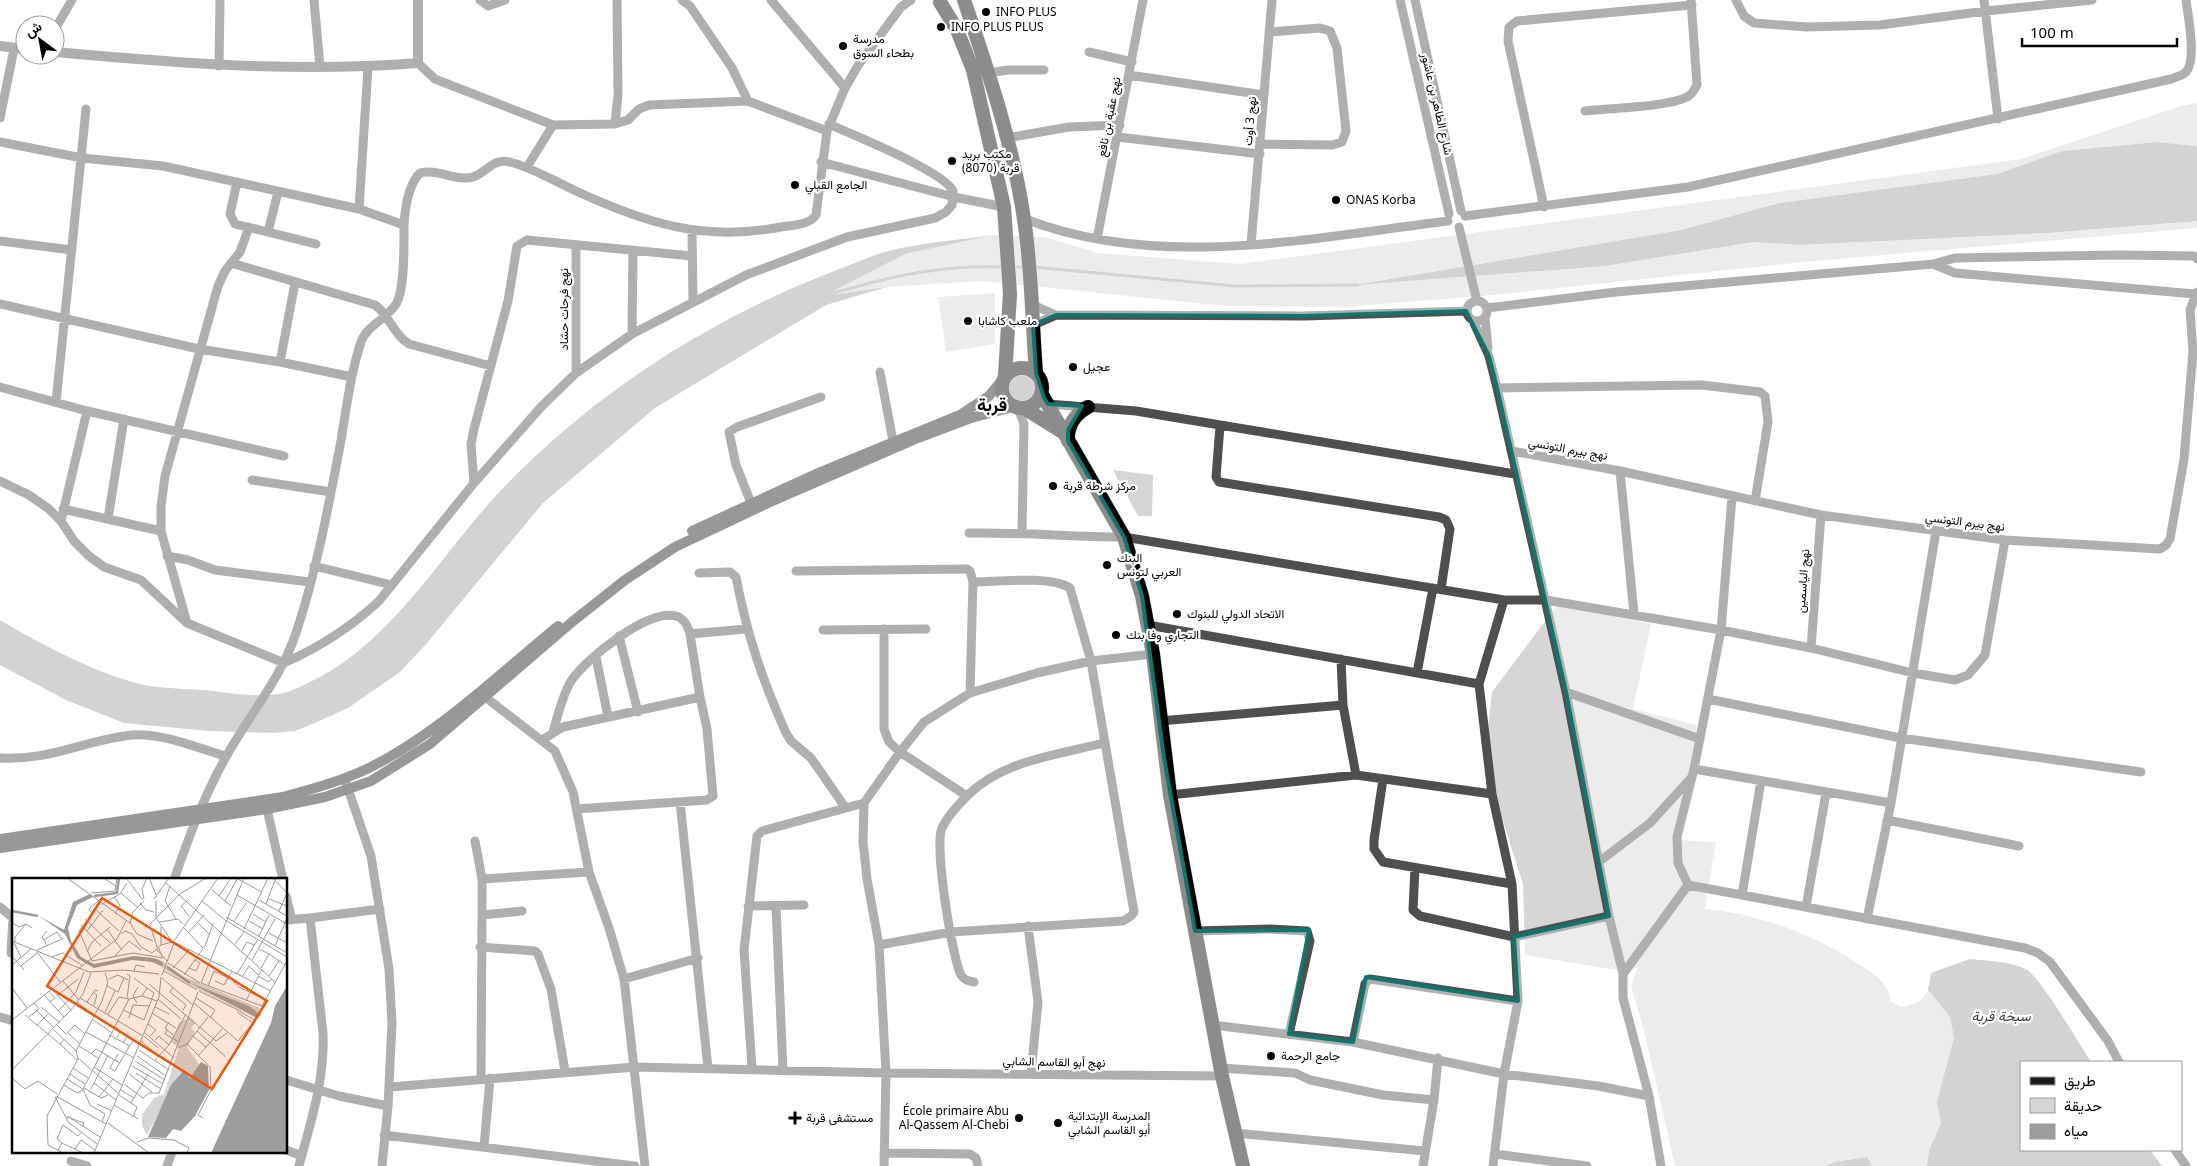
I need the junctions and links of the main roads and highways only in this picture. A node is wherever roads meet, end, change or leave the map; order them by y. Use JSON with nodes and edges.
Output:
{"nodes":[{"id":1,"x":964,"y":0,"type":"edge"},
{"id":2,"x":944,"y":1,"type":"edge"},
{"id":3,"x":1036,"y":374,"type":"junction"},
{"id":4,"x":1004,"y":378,"type":"junction"},
{"id":5,"x":1045,"y":399,"type":"junction"},
{"id":6,"x":1088,"y":406,"type":"road end"},
{"id":7,"x":1018,"y":408,"type":"junction"},
{"id":8,"x":1064,"y":436,"type":"junction"},
{"id":9,"x":481,"y":695,"type":"junction"},
{"id":10,"x":196,"y":815,"type":"junction"},
{"id":11,"x":0,"y":838,"type":"edge"},
{"id":12,"x":0,"y":848,"type":"edge"},
{"id":13,"x":1243,"y":1166,"type":"edge"}],
"edges":[{"from":1,"to":3,"type":"highway"},
{"from":2,"to":4,"type":"highway"},
{"from":3,"to":4,"type":"highway"},
{"from":3,"to":5,"type":"highway"},
{"from":4,"to":7,"type":"highway"},
{"from":4,"to":9,"type":"main road"},
{"from":5,"to":7,"type":"highway"},
{"from":5,"to":8,"type":"highway"},
{"from":6,"to":8,"type":"highway"},
{"from":7,"to":8,"type":"highway"},
{"from":7,"to":9,"type":"main road"},
{"from":8,"to":13,"type":"highway"},
{"from":9,"to":10,"type":"main road"},
{"from":9,"to":10,"type":"main road"},
{"from":10,"to":11,"type":"main road"},
{"from":10,"to":12,"type":"main road"}]}
